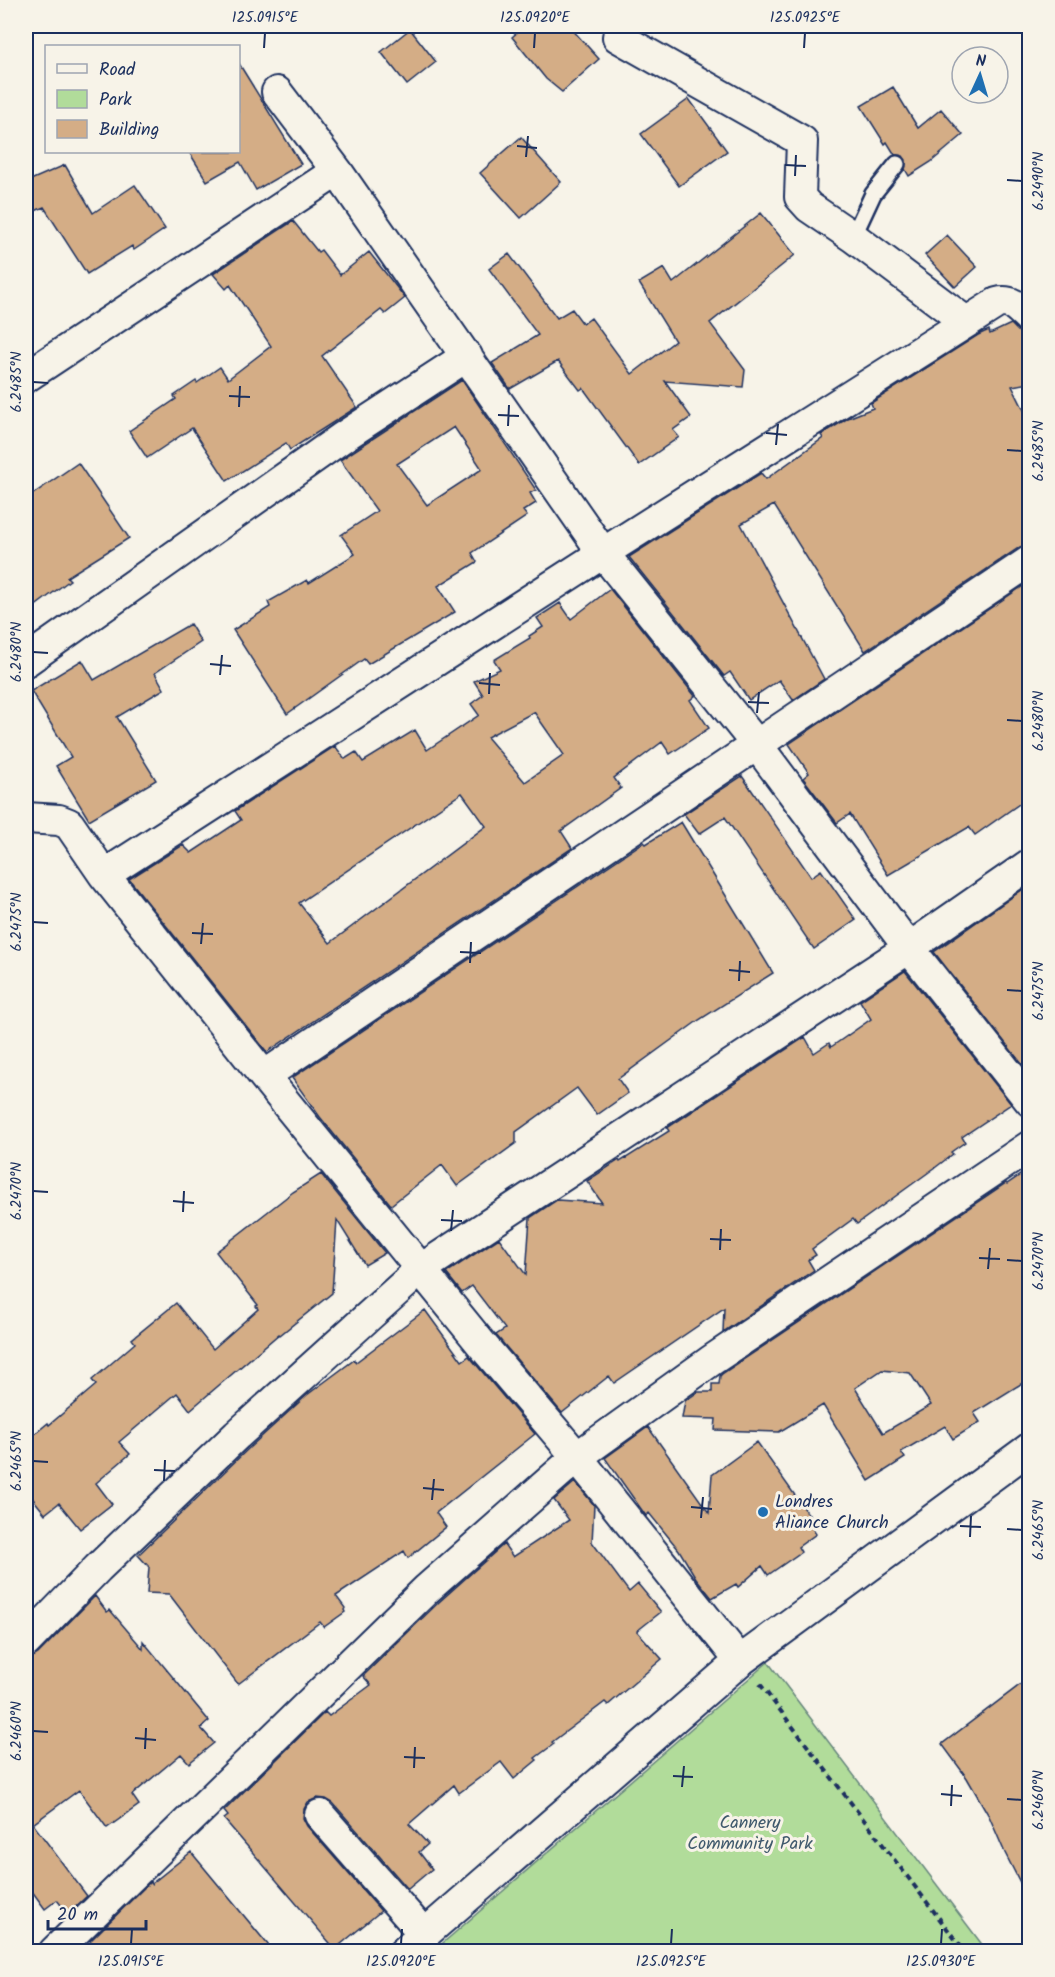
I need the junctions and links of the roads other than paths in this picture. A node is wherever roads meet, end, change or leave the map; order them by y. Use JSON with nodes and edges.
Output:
{"nodes":[{"id":1,"x":618,"y":37,"type":"dead end"},
{"id":2,"x":277,"y":92,"type":"dead end"},
{"id":3,"x":897,"y":164,"type":"dead end"},
{"id":4,"x":337,"y":171,"type":"junction"},
{"id":5,"x":853,"y":237,"type":"junction"},
{"id":6,"x":1029,"y":319,"type":"edge"},
{"id":7,"x":966,"y":322,"type":"junction"},
{"id":8,"x":467,"y":356,"type":"junction"},
{"id":9,"x":26,"y":377,"type":"edge"},
{"id":10,"x":603,"y":552,"type":"junction"},
{"id":11,"x":1029,"y":561,"type":"edge"},
{"id":12,"x":26,"y":661,"type":"edge"},
{"id":13,"x":757,"y":745,"type":"junction"},
{"id":14,"x":26,"y":818,"type":"edge"},
{"id":15,"x":1029,"y":864,"type":"edge"},
{"id":16,"x":104,"y":875,"type":"junction"},
{"id":17,"x":909,"y":948,"type":"junction"},
{"id":18,"x":264,"y":1076,"type":"junction"},
{"id":19,"x":1029,"y":1101,"type":"edge"},
{"id":20,"x":1029,"y":1146,"type":"edge"},
{"id":21,"x":421,"y":1269,"type":"junction"},
{"id":22,"x":1029,"y":1448,"type":"edge"},
{"id":23,"x":577,"y":1457,"type":"junction"},
{"id":24,"x":26,"y":1642,"type":"edge"},
{"id":25,"x":740,"y":1661,"type":"junction"},
{"id":26,"x":320,"y":1815,"type":"dead end"},
{"id":27,"x":412,"y":1946,"type":"edge"},
{"id":28,"x":54,"y":1952,"type":"edge"}],
"edges":[{"from":1,"to":5,"type":"street"},
{"from":2,"to":4,"type":"street"},
{"from":3,"to":5,"type":"lane"},
{"from":4,"to":8,"type":"street"},
{"from":4,"to":9,"type":"street"},
{"from":5,"to":7,"type":"street"},
{"from":6,"to":7,"type":"street"},
{"from":7,"to":10,"type":"street"},
{"from":8,"to":10,"type":"street"},
{"from":8,"to":12,"type":"street"},
{"from":10,"to":13,"type":"street"},
{"from":10,"to":16,"type":"street"},
{"from":11,"to":13,"type":"street"},
{"from":13,"to":17,"type":"street"},
{"from":13,"to":18,"type":"street"},
{"from":14,"to":16,"type":"street"},
{"from":15,"to":17,"type":"street"},
{"from":16,"to":18,"type":"street"},
{"from":17,"to":19,"type":"street"},
{"from":17,"to":21,"type":"street"},
{"from":18,"to":21,"type":"street"},
{"from":20,"to":23,"type":"street"},
{"from":21,"to":23,"type":"street"},
{"from":21,"to":24,"type":"street"},
{"from":22,"to":25,"type":"street"},
{"from":23,"to":25,"type":"street"},
{"from":23,"to":28,"type":"street"},
{"from":25,"to":27,"type":"street"},
{"from":26,"to":27,"type":"street"}]}
